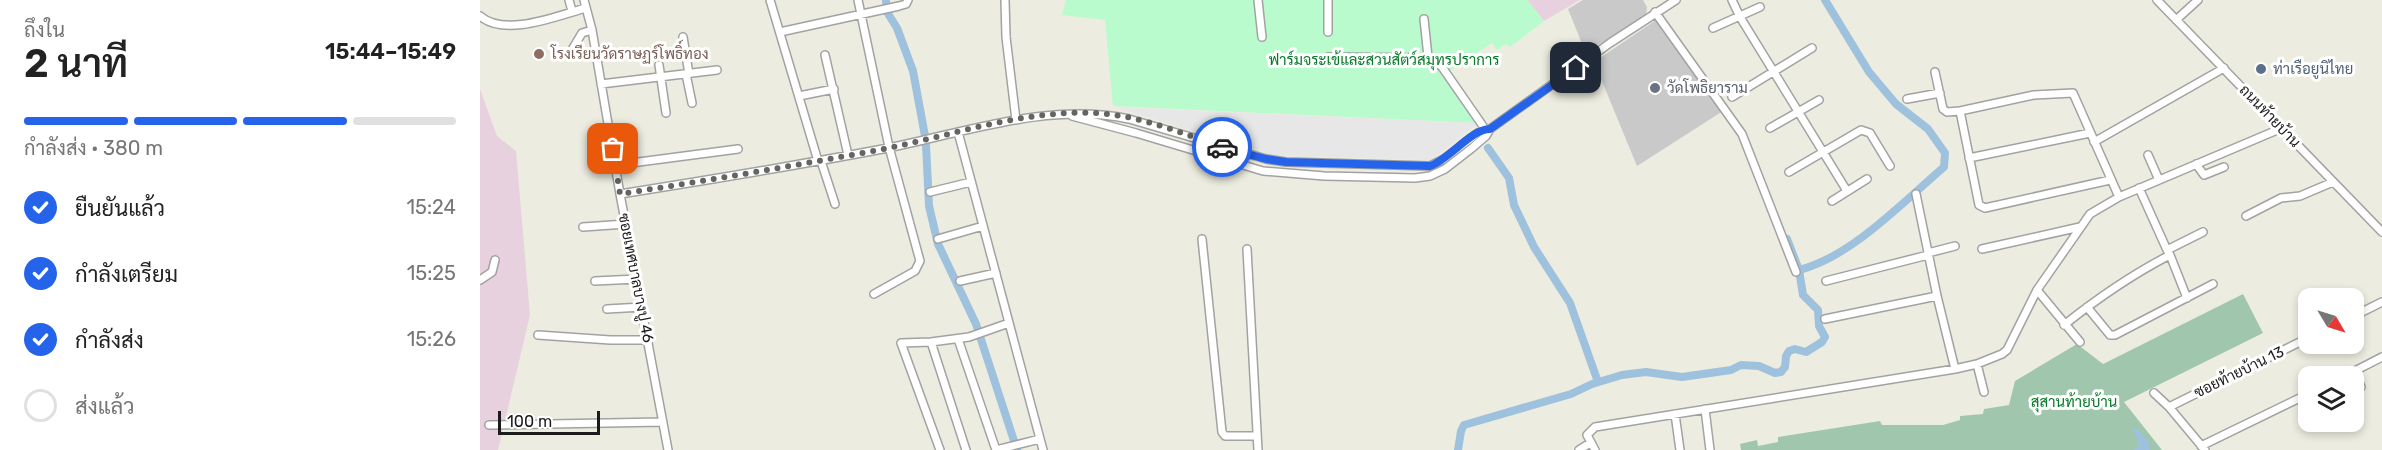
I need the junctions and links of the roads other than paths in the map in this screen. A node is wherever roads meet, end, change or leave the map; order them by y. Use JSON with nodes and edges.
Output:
{"nodes":[{"id":1,"x":569,"y":0,"type":"edge"},
{"id":2,"x":770,"y":0,"type":"edge"},
{"id":3,"x":858,"y":0,"type":"edge"},
{"id":4,"x":908,"y":0,"type":"edge"},
{"id":5,"x":1005,"y":0,"type":"edge"},
{"id":6,"x":1258,"y":0,"type":"edge"},
{"id":7,"x":1328,"y":0,"type":"edge"},
{"id":8,"x":1676,"y":0,"type":"edge"},
{"id":9,"x":1732,"y":0,"type":"edge"},
{"id":10,"x":2157,"y":0,"type":"edge"},
{"id":11,"x":2198,"y":0,"type":"edge"},
{"id":12,"x":585,"y":4,"type":"edge"},
{"id":13,"x":1760,"y":7,"type":"dead end"},
{"id":14,"x":572,"y":12,"type":"junction"},
{"id":15,"x":1654,"y":12,"type":"junction"},
{"id":16,"x":861,"y":13,"type":"junction"},
{"id":17,"x":480,"y":16,"type":"edge"},
{"id":18,"x":1740,"y":17,"type":"junction"},
{"id":19,"x":1424,"y":20,"type":"dead end"},
{"id":20,"x":2176,"y":20,"type":"junction"},
{"id":21,"x":1713,"y":28,"type":"dead end"},
{"id":22,"x":592,"y":30,"type":"junction"},
{"id":23,"x":780,"y":32,"type":"junction"},
{"id":24,"x":1328,"y":32,"type":"dead end"},
{"id":25,"x":683,"y":37,"type":"dead end"},
{"id":26,"x":1262,"y":37,"type":"dead end"},
{"id":27,"x":573,"y":48,"type":"dead end"},
{"id":28,"x":1812,"y":48,"type":"dead end"},
{"id":29,"x":825,"y":55,"type":"dead end"},
{"id":30,"x":1328,"y":57,"type":"dead end"},
{"id":31,"x":1428,"y":57,"type":"junction"},
{"id":32,"x":659,"y":65,"type":"dead end"},
{"id":33,"x":2224,"y":68,"type":"junction"},
{"id":34,"x":717,"y":70,"type":"dead end"},
{"id":35,"x":1775,"y":71,"type":"junction"},
{"id":36,"x":1935,"y":72,"type":"dead end"},
{"id":37,"x":688,"y":74,"type":"junction"},
{"id":38,"x":660,"y":77,"type":"junction"},
{"id":39,"x":601,"y":84,"type":"junction"},
{"id":40,"x":834,"y":89,"type":"junction"},
{"id":41,"x":1940,"y":93,"type":"junction"},
{"id":42,"x":799,"y":96,"type":"junction"},
{"id":43,"x":1732,"y":97,"type":"dead end"},
{"id":44,"x":1907,"y":99,"type":"dead end"},
{"id":45,"x":1819,"y":100,"type":"dead end"},
{"id":46,"x":692,"y":103,"type":"dead end"},
{"id":47,"x":1799,"y":111,"type":"junction"},
{"id":48,"x":1960,"y":111,"type":"junction"},
{"id":49,"x":666,"y":113,"type":"dead end"},
{"id":50,"x":1067,"y":114,"type":"junction"},
{"id":51,"x":1016,"y":120,"type":"junction"},
{"id":52,"x":1770,"y":128,"type":"dead end"},
{"id":53,"x":2282,"y":128,"type":"junction"},
{"id":54,"x":1487,"y":129,"type":"junction"},
{"id":55,"x":958,"y":132,"type":"junction"},
{"id":56,"x":2090,"y":133,"type":"junction"},
{"id":57,"x":2094,"y":142,"type":"junction"},
{"id":58,"x":889,"y":147,"type":"junction"},
{"id":59,"x":738,"y":149,"type":"dead end"},
{"id":60,"x":1824,"y":152,"type":"junction"},
{"id":61,"x":848,"y":155,"type":"junction"},
{"id":62,"x":2148,"y":155,"type":"dead end"},
{"id":63,"x":1969,"y":158,"type":"junction"},
{"id":64,"x":820,"y":161,"type":"junction"},
{"id":65,"x":2196,"y":164,"type":"junction"},
{"id":66,"x":616,"y":165,"type":"junction"},
{"id":67,"x":1890,"y":166,"type":"dead end"},
{"id":68,"x":2224,"y":167,"type":"dead end"},
{"id":69,"x":1789,"y":172,"type":"dead end"},
{"id":70,"x":1867,"y":179,"type":"dead end"},
{"id":71,"x":2110,"y":180,"type":"junction"},
{"id":72,"x":2159,"y":180,"type":"junction"},
{"id":73,"x":971,"y":182,"type":"junction"},
{"id":74,"x":2333,"y":182,"type":"junction"},
{"id":75,"x":2139,"y":188,"type":"junction"},
{"id":76,"x":1847,"y":191,"type":"junction"},
{"id":77,"x":930,"y":192,"type":"dead end"},
{"id":78,"x":620,"y":194,"type":"junction"},
{"id":79,"x":1916,"y":194,"type":"dead end"},
{"id":80,"x":2119,"y":197,"type":"junction"},
{"id":81,"x":1832,"y":201,"type":"dead end"},
{"id":82,"x":835,"y":204,"type":"dead end"},
{"id":83,"x":2246,"y":216,"type":"dead end"},
{"id":84,"x":626,"y":224,"type":"junction"},
{"id":85,"x":983,"y":226,"type":"junction"},
{"id":86,"x":583,"y":227,"type":"dead end"},
{"id":87,"x":2080,"y":227,"type":"junction"},
{"id":88,"x":2203,"y":232,"type":"dead end"},
{"id":89,"x":2382,"y":232,"type":"edge"},
{"id":90,"x":938,"y":239,"type":"dead end"},
{"id":91,"x":1202,"y":239,"type":"dead end"},
{"id":92,"x":1955,"y":246,"type":"dead end"},
{"id":93,"x":1247,"y":249,"type":"dead end"},
{"id":94,"x":1982,"y":249,"type":"dead end"},
{"id":95,"x":2169,"y":252,"type":"junction"},
{"id":96,"x":1928,"y":254,"type":"junction"},
{"id":97,"x":495,"y":260,"type":"dead end"},
{"id":98,"x":1796,"y":272,"type":"dead end"},
{"id":99,"x":996,"y":273,"type":"junction"},
{"id":100,"x":637,"y":279,"type":"junction"},
{"id":101,"x":480,"y":280,"type":"edge"},
{"id":102,"x":596,"y":281,"type":"dead end"},
{"id":103,"x":960,"y":281,"type":"dead end"},
{"id":104,"x":1826,"y":281,"type":"dead end"},
{"id":105,"x":2213,"y":284,"type":"dead end"},
{"id":106,"x":2037,"y":290,"type":"junction"},
{"id":107,"x":874,"y":294,"type":"dead end"},
{"id":108,"x":1937,"y":296,"type":"junction"},
{"id":109,"x":2187,"y":298,"type":"junction"},
{"id":110,"x":2382,"y":302,"type":"edge"},
{"id":111,"x":642,"y":307,"type":"junction"},
{"id":112,"x":2087,"y":307,"type":"junction"},
{"id":113,"x":607,"y":309,"type":"dead end"},
{"id":114,"x":2364,"y":311,"type":"edge"},
{"id":115,"x":1825,"y":319,"type":"dead end"},
{"id":116,"x":1009,"y":323,"type":"junction"},
{"id":117,"x":2064,"y":325,"type":"junction"},
{"id":118,"x":538,"y":335,"type":"dead end"},
{"id":119,"x":958,"y":339,"type":"junction"},
{"id":120,"x":648,"y":340,"type":"junction"},
{"id":121,"x":931,"y":342,"type":"junction"},
{"id":122,"x":2080,"y":342,"type":"dead end"},
{"id":123,"x":2298,"y":343,"type":"edge"},
{"id":124,"x":2382,"y":357,"type":"edge"},
{"id":125,"x":1977,"y":364,"type":"junction"},
{"id":126,"x":2364,"y":366,"type":"edge"},
{"id":127,"x":1955,"y":369,"type":"junction"},
{"id":128,"x":1984,"y":392,"type":"dead end"},
{"id":129,"x":2154,"y":393,"type":"dead end"},
{"id":130,"x":2298,"y":399,"type":"edge"},
{"id":131,"x":2169,"y":407,"type":"junction"},
{"id":132,"x":1705,"y":409,"type":"junction"},
{"id":133,"x":1675,"y":414,"type":"junction"},
{"id":134,"x":663,"y":422,"type":"junction"},
{"id":135,"x":489,"y":425,"type":"dead end"},
{"id":136,"x":1257,"y":436,"type":"junction"},
{"id":137,"x":1040,"y":439,"type":"junction"},
{"id":138,"x":1592,"y":447,"type":"edge"},
{"id":139,"x":2203,"y":448,"type":"edge"},
{"id":140,"x":668,"y":450,"type":"edge"},
{"id":141,"x":940,"y":450,"type":"edge"},
{"id":142,"x":966,"y":450,"type":"edge"},
{"id":143,"x":996,"y":450,"type":"edge"},
{"id":144,"x":1043,"y":450,"type":"edge"},
{"id":145,"x":1258,"y":450,"type":"edge"},
{"id":146,"x":1579,"y":450,"type":"edge"},
{"id":147,"x":1680,"y":450,"type":"edge"},
{"id":148,"x":1710,"y":450,"type":"edge"}],
"edges":[{"from":1,"to":14,"type":"street"},
{"from":2,"to":23,"type":"street"},
{"from":3,"to":16,"type":"street"},
{"from":4,"to":16,"type":"street"},
{"from":5,"to":51,"type":"street"},
{"from":6,"to":26,"type":"street"},
{"from":7,"to":24,"type":"street"},
{"from":8,"to":15,"type":"street"},
{"from":9,"to":18,"type":"street"},
{"from":10,"to":20,"type":"street","name":"ถนนท้ายบ้าน"},
{"from":11,"to":20,"type":"street"},
{"from":12,"to":14,"type":"street"},
{"from":12,"to":22,"type":"street","name":"ซอยเทศบาลบางปู 46"},
{"from":13,"to":18,"type":"street"},
{"from":14,"to":17,"type":"street"},
{"from":15,"to":54,"type":"street"},
{"from":15,"to":98,"type":"street"},
{"from":16,"to":23,"type":"street"},
{"from":16,"to":58,"type":"street"},
{"from":18,"to":21,"type":"street"},
{"from":18,"to":35,"type":"street"},
{"from":19,"to":31,"type":"street"},
{"from":20,"to":33,"type":"street","name":"ถนนท้ายบ้าน"},
{"from":22,"to":27,"type":"street"},
{"from":22,"to":39,"type":"street","name":"ซอยเทศบาลบางปู 46"},
{"from":23,"to":42,"type":"street"},
{"from":25,"to":37,"type":"street"},
{"from":28,"to":35,"type":"street"},
{"from":29,"to":40,"type":"street"},
{"from":30,"to":31,"type":"street"},
{"from":31,"to":54,"type":"street"},
{"from":32,"to":38,"type":"street"},
{"from":33,"to":53,"type":"street","name":"ถนนท้ายบ้าน"},
{"from":33,"to":57,"type":"street"},
{"from":34,"to":37,"type":"street"},
{"from":35,"to":43,"type":"street"},
{"from":35,"to":47,"type":"street"},
{"from":36,"to":41,"type":"street"},
{"from":37,"to":38,"type":"street"},
{"from":37,"to":46,"type":"street"},
{"from":38,"to":39,"type":"street"},
{"from":38,"to":49,"type":"street"},
{"from":39,"to":66,"type":"street","name":"ซอยเทศบาลบางปู 46"},
{"from":40,"to":42,"type":"street"},
{"from":40,"to":61,"type":"street"},
{"from":41,"to":44,"type":"street"},
{"from":41,"to":48,"type":"street"},
{"from":42,"to":64,"type":"street"},
{"from":45,"to":47,"type":"street"},
{"from":47,"to":52,"type":"street"},
{"from":47,"to":60,"type":"street"},
{"from":48,"to":56,"type":"street"},
{"from":48,"to":63,"type":"street"},
{"from":50,"to":51,"type":"street"},
{"from":50,"to":54,"type":"street"},
{"from":50,"to":54,"type":"street"},
{"from":51,"to":55,"type":"street"},
{"from":53,"to":65,"type":"street"},
{"from":53,"to":74,"type":"street","name":"ถนนท้ายบ้าน"},
{"from":55,"to":58,"type":"street"},
{"from":55,"to":73,"type":"street"},
{"from":56,"to":57,"type":"street"},
{"from":56,"to":63,"type":"street"},
{"from":57,"to":71,"type":"street"},
{"from":58,"to":61,"type":"street"},
{"from":58,"to":107,"type":"street"},
{"from":59,"to":66,"type":"street"},
{"from":60,"to":67,"type":"street"},
{"from":60,"to":69,"type":"street"},
{"from":60,"to":76,"type":"street"},
{"from":61,"to":64,"type":"street"},
{"from":62,"to":72,"type":"street"},
{"from":63,"to":71,"type":"street"},
{"from":64,"to":78,"type":"street"},
{"from":64,"to":82,"type":"street"},
{"from":65,"to":68,"type":"street"},
{"from":65,"to":72,"type":"street"},
{"from":66,"to":78,"type":"street","name":"ซอยเทศบาลบางปู 46"},
{"from":70,"to":76,"type":"street"},
{"from":71,"to":80,"type":"street"},
{"from":72,"to":75,"type":"street"},
{"from":73,"to":77,"type":"street"},
{"from":73,"to":85,"type":"street"},
{"from":74,"to":83,"type":"street"},
{"from":74,"to":89,"type":"street","name":"ถนนท้ายบ้าน"},
{"from":75,"to":80,"type":"street"},
{"from":75,"to":95,"type":"street"},
{"from":76,"to":81,"type":"street"},
{"from":78,"to":84,"type":"street","name":"ซอยเทศบาลบางปู 46"},
{"from":79,"to":96,"type":"street"},
{"from":80,"to":87,"type":"street"},
{"from":84,"to":86,"type":"street"},
{"from":84,"to":100,"type":"street","name":"ซอยเทศบาลบางปู 46"},
{"from":85,"to":90,"type":"street"},
{"from":85,"to":99,"type":"street"},
{"from":87,"to":94,"type":"street"},
{"from":87,"to":106,"type":"street"},
{"from":88,"to":95,"type":"street"},
{"from":91,"to":136,"type":"street"},
{"from":92,"to":96,"type":"street"},
{"from":93,"to":136,"type":"street"},
{"from":95,"to":109,"type":"street"},
{"from":95,"to":112,"type":"street"},
{"from":96,"to":104,"type":"street"},
{"from":96,"to":108,"type":"street"},
{"from":97,"to":101,"type":"street"},
{"from":99,"to":103,"type":"street"},
{"from":99,"to":116,"type":"street"},
{"from":100,"to":102,"type":"street"},
{"from":100,"to":111,"type":"street","name":"ซอยเทศบาลบางปู 46"},
{"from":105,"to":109,"type":"street"},
{"from":106,"to":117,"type":"street"},
{"from":106,"to":125,"type":"street"},
{"from":108,"to":115,"type":"street"},
{"from":108,"to":127,"type":"street"},
{"from":109,"to":112,"type":"street"},
{"from":110,"to":114,"type":"street"},
{"from":111,"to":113,"type":"street"},
{"from":111,"to":120,"type":"street","name":"ซอยเทศบาลบางปู 46"},
{"from":112,"to":117,"type":"street"},
{"from":116,"to":119,"type":"street"},
{"from":116,"to":137,"type":"street"},
{"from":117,"to":122,"type":"street"},
{"from":118,"to":120,"type":"street"},
{"from":119,"to":121,"type":"street"},
{"from":119,"to":143,"type":"street"},
{"from":120,"to":134,"type":"street","name":"ซอยเทศบาลบางปู 46"},
{"from":121,"to":141,"type":"street"},
{"from":121,"to":142,"type":"street"},
{"from":123,"to":131,"type":"street","name":"ซอยท้ายบ้าน 13"},
{"from":124,"to":126,"type":"street"},
{"from":125,"to":127,"type":"street"},
{"from":125,"to":128,"type":"street"},
{"from":127,"to":132,"type":"street"},
{"from":129,"to":131,"type":"street"},
{"from":130,"to":139,"type":"street"},
{"from":131,"to":139,"type":"street"},
{"from":132,"to":133,"type":"street"},
{"from":132,"to":148,"type":"street"},
{"from":133,"to":138,"type":"street"},
{"from":133,"to":147,"type":"street"},
{"from":134,"to":135,"type":"street"},
{"from":134,"to":140,"type":"street","name":"ซอยเทศบาลบางปู 46"},
{"from":136,"to":145,"type":"street"},
{"from":137,"to":143,"type":"street"},
{"from":137,"to":144,"type":"street"},
{"from":138,"to":146,"type":"street"}]}
